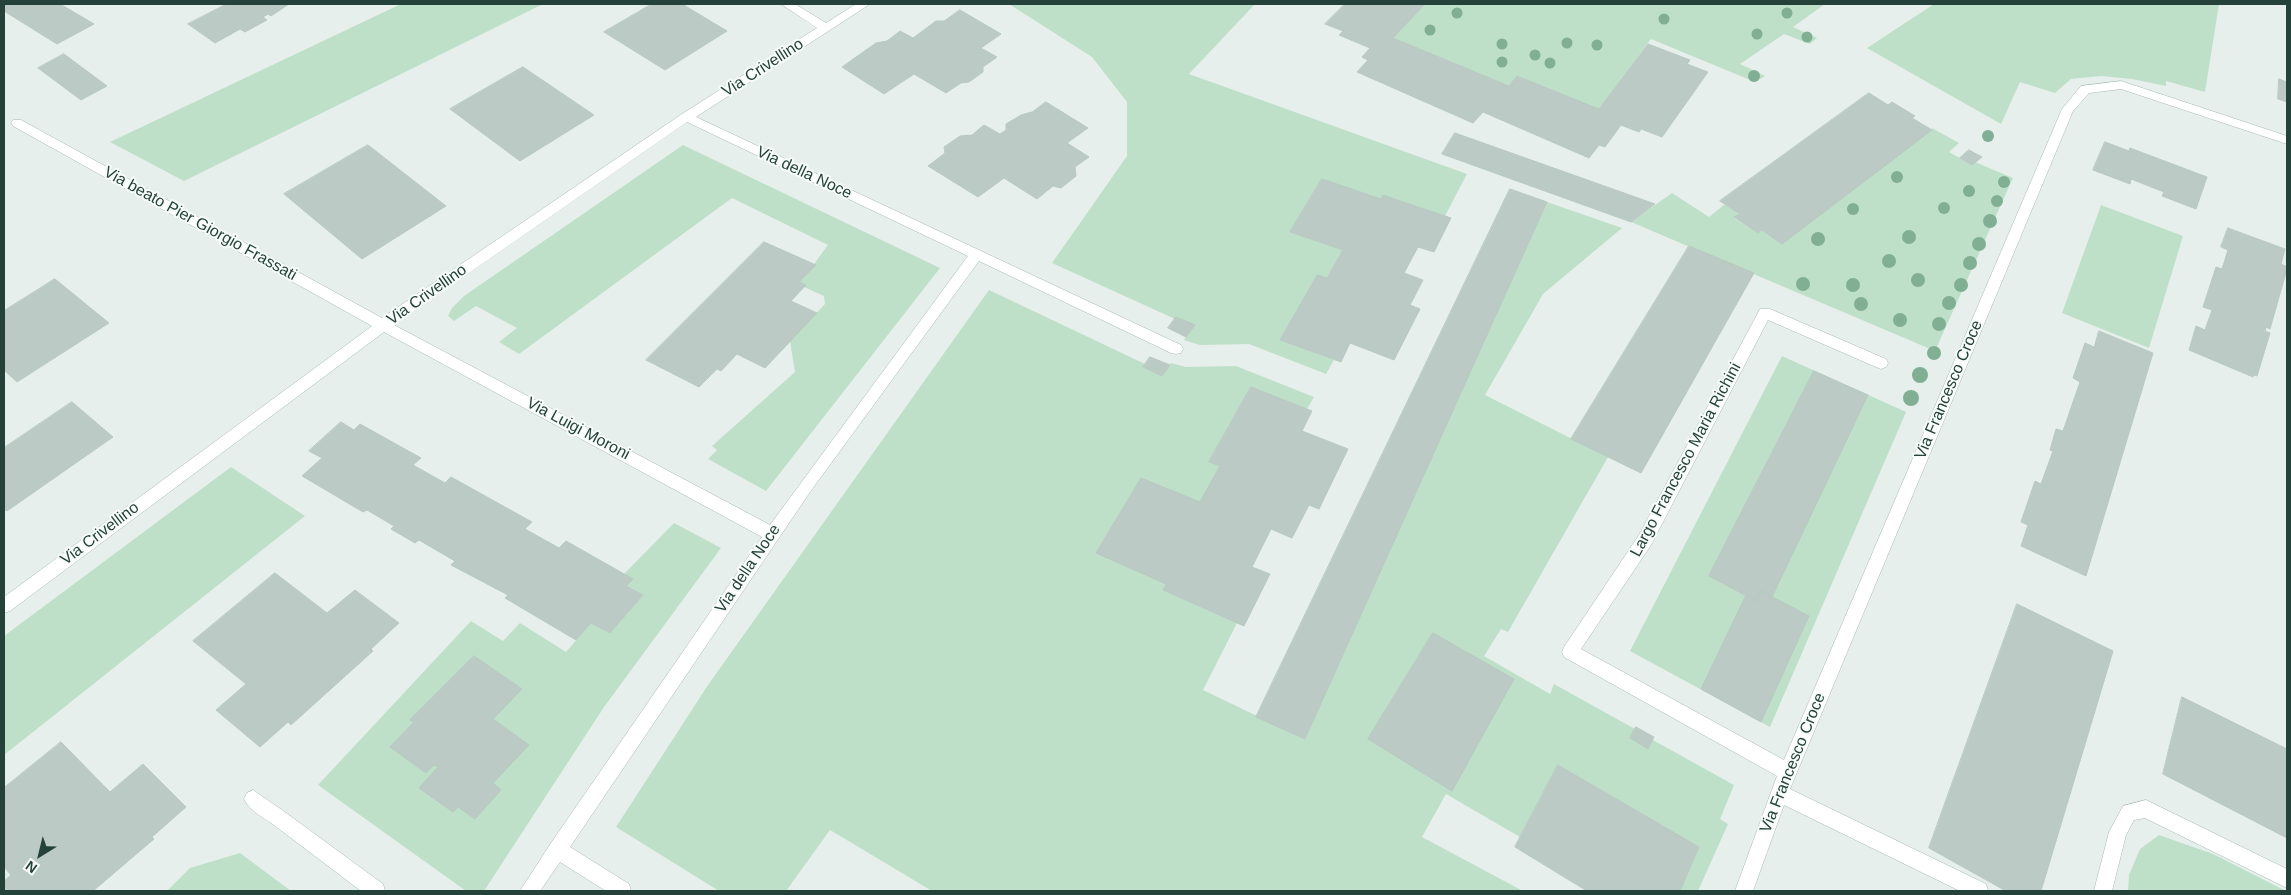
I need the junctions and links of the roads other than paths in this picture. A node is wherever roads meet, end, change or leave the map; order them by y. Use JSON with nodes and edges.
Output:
{"nodes":[{"id":1,"x":788,"y":4,"type":"edge"},
{"id":2,"x":864,"y":4,"type":"edge"},
{"id":3,"x":825,"y":28,"type":"junction"},
{"id":4,"x":686,"y":117,"type":"junction"},
{"id":5,"x":17,"y":122,"type":"dead end"},
{"id":6,"x":2287,"y":140,"type":"edge"},
{"id":7,"x":977,"y":254,"type":"junction"},
{"id":8,"x":383,"y":325,"type":"junction"},
{"id":9,"x":1176,"y":349,"type":"dead end"},
{"id":10,"x":1881,"y":363,"type":"dead end"},
{"id":11,"x":772,"y":534,"type":"junction"},
{"id":12,"x":4,"y":606,"type":"edge"},
{"id":13,"x":1788,"y":772,"type":"junction"},
{"id":14,"x":1779,"y":794,"type":"junction"},
{"id":15,"x":253,"y":799,"type":"dead end"},
{"id":16,"x":557,"y":849,"type":"junction"},
{"id":17,"x":2287,"y":879,"type":"edge"},
{"id":18,"x":376,"y":891,"type":"edge"},
{"id":19,"x":529,"y":891,"type":"edge"},
{"id":20,"x":622,"y":891,"type":"edge"},
{"id":21,"x":1744,"y":891,"type":"edge"},
{"id":22,"x":1979,"y":891,"type":"edge"},
{"id":23,"x":2103,"y":891,"type":"edge"}],
"edges":[{"from":1,"to":3,"type":"street"},
{"from":2,"to":3,"type":"street","name":"Via Crivellino"},
{"from":3,"to":4,"type":"street","name":"Via Crivellino"},
{"from":4,"to":7,"type":"street","name":"Via della Noce"},
{"from":4,"to":8,"type":"street","name":"Via Crivellino"},
{"from":5,"to":8,"type":"street","name":"Via beato Pier Giorgio Frassati"},
{"from":6,"to":13,"type":"street","name":"Via Francesco Croce"},
{"from":7,"to":9,"type":"street","name":"Via della Noce"},
{"from":7,"to":11,"type":"street","name":"Via della Noce"},
{"from":8,"to":11,"type":"street","name":"Via Luigi Moroni"},
{"from":8,"to":12,"type":"street","name":"Via Crivellino"},
{"from":10,"to":13,"type":"street","name":"Largo Francesco Maria Richini"},
{"from":11,"to":16,"type":"street","name":"Via della Noce"},
{"from":13,"to":14,"type":"street","name":"Via Francesco Croce"},
{"from":14,"to":21,"type":"street","name":"Via Francesco Croce"},
{"from":14,"to":22,"type":"street"},
{"from":15,"to":18,"type":"street"},
{"from":16,"to":19,"type":"street","name":"Via della Noce"},
{"from":16,"to":20,"type":"street"},
{"from":17,"to":23,"type":"street"}]}
